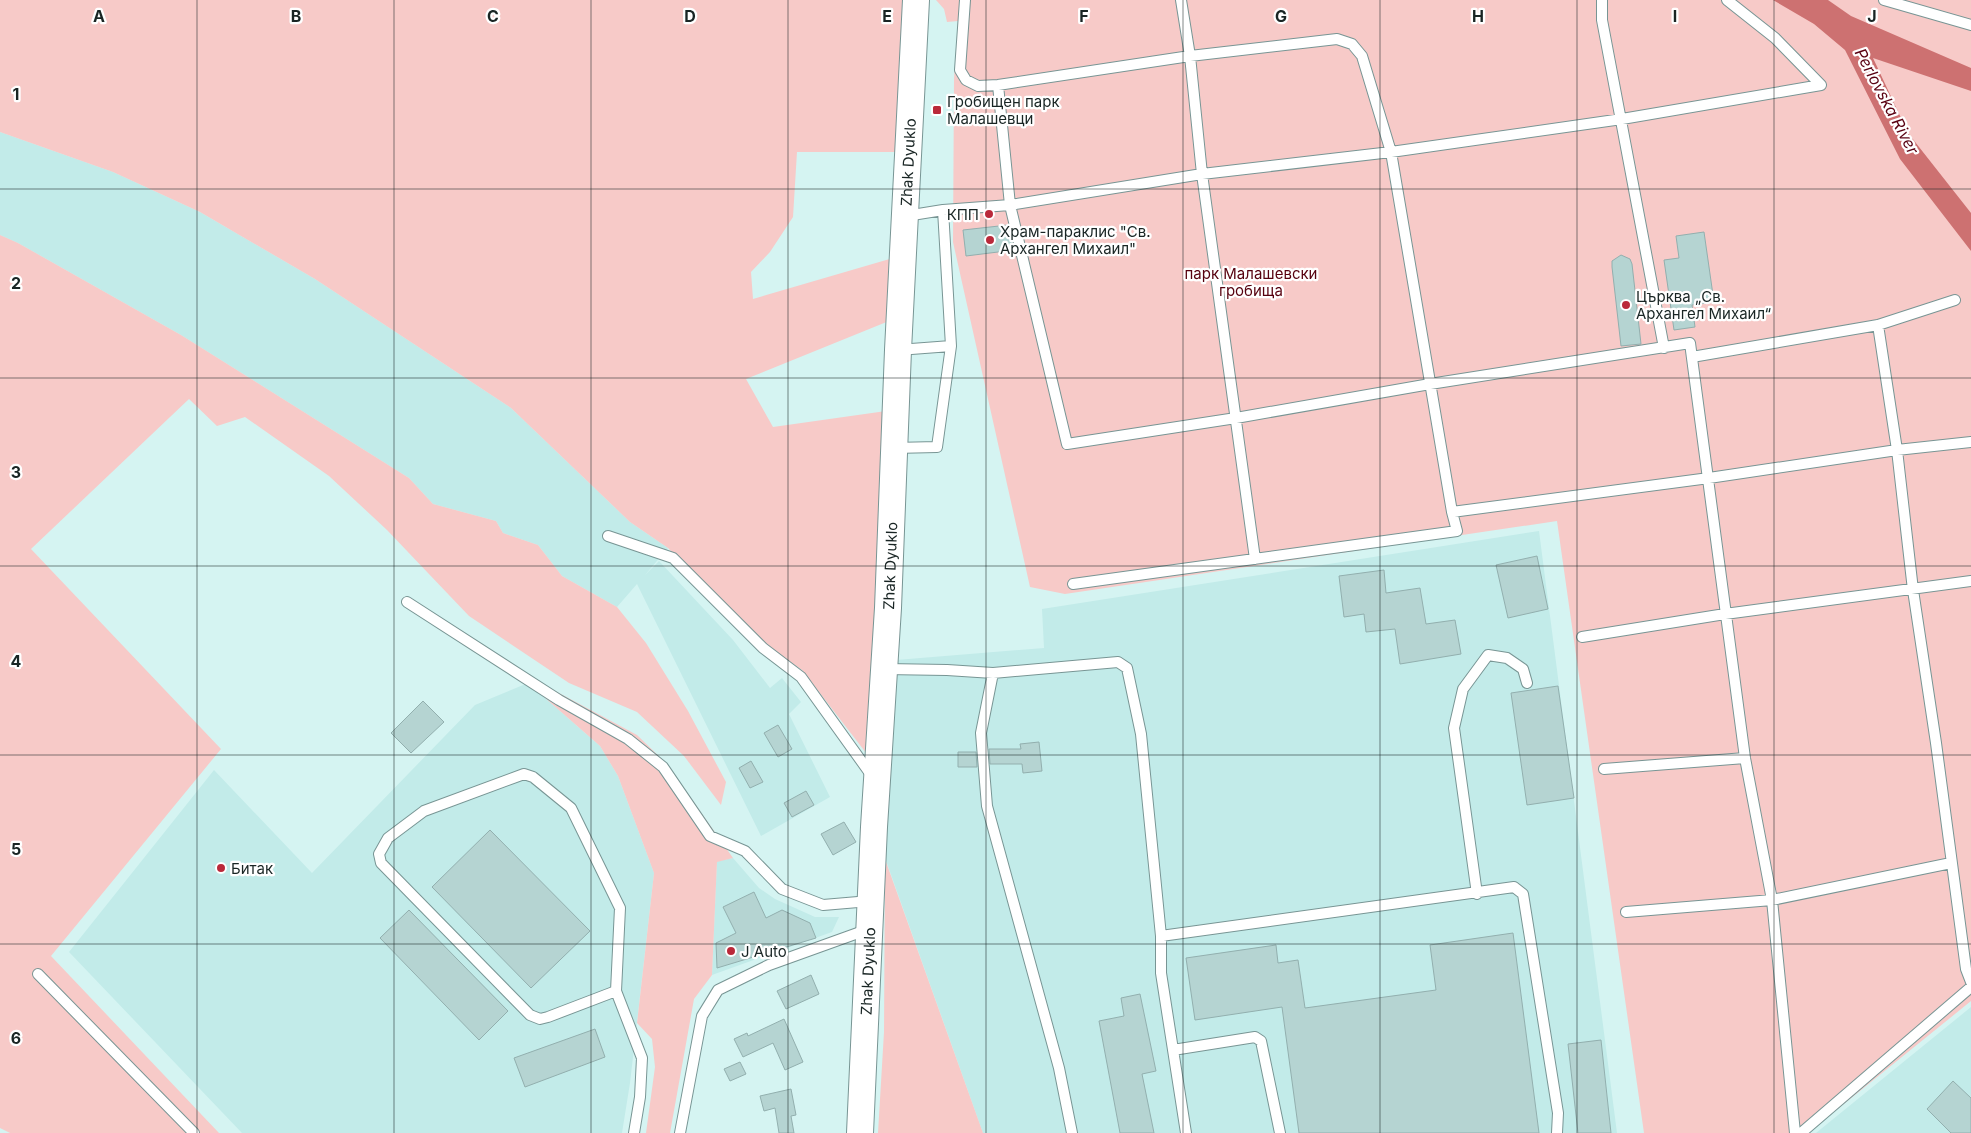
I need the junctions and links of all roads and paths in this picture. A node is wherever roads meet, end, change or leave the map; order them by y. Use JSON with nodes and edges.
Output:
{"nodes":[{"id":1,"x":916,"y":0,"type":"edge"},
{"id":2,"x":965,"y":0,"type":"edge"},
{"id":3,"x":1181,"y":0,"type":"edge"},
{"id":4,"x":1602,"y":0,"type":"edge"},
{"id":5,"x":1727,"y":0,"type":"edge"},
{"id":6,"x":1884,"y":0,"type":"edge"},
{"id":7,"x":1971,"y":25,"type":"edge"},
{"id":8,"x":1190,"y":56,"type":"junction"},
{"id":9,"x":998,"y":85,"type":"junction"},
{"id":10,"x":1622,"y":118,"type":"junction"},
{"id":11,"x":1391,"y":152,"type":"junction"},
{"id":12,"x":1202,"y":174,"type":"junction"},
{"id":13,"x":1010,"y":205,"type":"junction"},
{"id":14,"x":943,"y":210,"type":"junction"},
{"id":15,"x":905,"y":216,"type":"junction"},
{"id":16,"x":1955,"y":300,"type":"dead end"},
{"id":17,"x":1878,"y":325,"type":"junction"},
{"id":18,"x":951,"y":346,"type":"junction"},
{"id":19,"x":1664,"y":348,"type":"junction"},
{"id":20,"x":898,"y":350,"type":"junction"},
{"id":21,"x":1692,"y":357,"type":"junction"},
{"id":22,"x":1430,"y":384,"type":"junction"},
{"id":23,"x":1236,"y":418,"type":"junction"},
{"id":24,"x":1971,"y":442,"type":"edge"},
{"id":25,"x":894,"y":448,"type":"junction"},
{"id":26,"x":1897,"y":450,"type":"junction"},
{"id":27,"x":1709,"y":478,"type":"junction"},
{"id":28,"x":1452,"y":512,"type":"junction"},
{"id":29,"x":608,"y":536,"type":"dead end"},
{"id":30,"x":1255,"y":559,"type":"junction"},
{"id":31,"x":1971,"y":581,"type":"edge"},
{"id":32,"x":1073,"y":584,"type":"dead end"},
{"id":33,"x":1913,"y":590,"type":"junction"},
{"id":34,"x":407,"y":602,"type":"dead end"},
{"id":35,"x":1725,"y":614,"type":"junction"},
{"id":36,"x":1582,"y":637,"type":"dead end"},
{"id":37,"x":884,"y":669,"type":"junction"},
{"id":38,"x":993,"y":673,"type":"junction"},
{"id":39,"x":1527,"y":683,"type":"dead end"},
{"id":40,"x":1744,"y":758,"type":"junction"},
{"id":41,"x":1604,"y":769,"type":"dead end"},
{"id":42,"x":877,"y":783,"type":"junction"},
{"id":43,"x":1952,"y":863,"type":"junction"},
{"id":44,"x":1477,"y":894,"type":"junction"},
{"id":45,"x":1772,"y":900,"type":"junction"},
{"id":46,"x":871,"y":901,"type":"junction"},
{"id":47,"x":1626,"y":912,"type":"dead end"},
{"id":48,"x":870,"y":928,"type":"junction"},
{"id":49,"x":1161,"y":936,"type":"junction"},
{"id":50,"x":38,"y":974,"type":"dead end"},
{"id":51,"x":1971,"y":982,"type":"edge"},
{"id":52,"x":1971,"y":987,"type":"edge"},
{"id":53,"x":616,"y":991,"type":"junction"},
{"id":54,"x":1173,"y":1050,"type":"junction"},
{"id":55,"x":194,"y":1133,"type":"edge"},
{"id":56,"x":634,"y":1133,"type":"edge"},
{"id":57,"x":680,"y":1133,"type":"edge"},
{"id":58,"x":860,"y":1133,"type":"edge"},
{"id":59,"x":1072,"y":1133,"type":"edge"},
{"id":60,"x":1186,"y":1133,"type":"edge"},
{"id":61,"x":1280,"y":1133,"type":"edge"},
{"id":62,"x":1558,"y":1133,"type":"edge"},
{"id":63,"x":1794,"y":1133,"type":"edge"},
{"id":64,"x":1801,"y":1133,"type":"edge"}],
"edges":[{"from":1,"to":15,"type":"street","name":"Zhak Dyuklo"},
{"from":2,"to":9,"type":"lane"},
{"from":3,"to":8,"type":"lane"},
{"from":4,"to":10,"type":"lane"},
{"from":5,"to":10,"type":"lane"},
{"from":6,"to":7,"type":"lane"},
{"from":8,"to":9,"type":"lane"},
{"from":8,"to":11,"type":"lane"},
{"from":8,"to":12,"type":"lane"},
{"from":9,"to":13,"type":"lane"},
{"from":10,"to":11,"type":"lane"},
{"from":10,"to":19,"type":"lane"},
{"from":11,"to":12,"type":"lane"},
{"from":11,"to":22,"type":"lane"},
{"from":12,"to":13,"type":"lane"},
{"from":12,"to":23,"type":"lane"},
{"from":13,"to":14,"type":"lane"},
{"from":13,"to":23,"type":"lane"},
{"from":14,"to":15,"type":"lane"},
{"from":14,"to":18,"type":"lane"},
{"from":15,"to":20,"type":"street","name":"Zhak Dyuklo"},
{"from":16,"to":17,"type":"lane"},
{"from":17,"to":21,"type":"lane"},
{"from":17,"to":26,"type":"lane"},
{"from":18,"to":20,"type":"lane"},
{"from":18,"to":25,"type":"lane"},
{"from":19,"to":21,"type":"lane"},
{"from":19,"to":22,"type":"lane"},
{"from":20,"to":25,"type":"street","name":"Zhak Dyuklo"},
{"from":21,"to":27,"type":"lane"},
{"from":22,"to":23,"type":"lane"},
{"from":22,"to":28,"type":"lane"},
{"from":23,"to":30,"type":"lane"},
{"from":24,"to":26,"type":"lane"},
{"from":25,"to":37,"type":"street","name":"Zhak Dyuklo"},
{"from":26,"to":27,"type":"lane"},
{"from":26,"to":33,"type":"lane"},
{"from":27,"to":28,"type":"lane"},
{"from":27,"to":35,"type":"lane"},
{"from":28,"to":30,"type":"lane"},
{"from":29,"to":42,"type":"lane"},
{"from":30,"to":32,"type":"lane"},
{"from":31,"to":33,"type":"lane"},
{"from":33,"to":35,"type":"lane"},
{"from":33,"to":43,"type":"lane"},
{"from":34,"to":46,"type":"lane"},
{"from":35,"to":36,"type":"lane"},
{"from":35,"to":40,"type":"lane"},
{"from":37,"to":38,"type":"lane"},
{"from":37,"to":42,"type":"street","name":"Zhak Dyuklo"},
{"from":38,"to":49,"type":"lane"},
{"from":38,"to":59,"type":"lane"},
{"from":39,"to":44,"type":"lane"},
{"from":40,"to":41,"type":"lane"},
{"from":40,"to":45,"type":"lane"},
{"from":42,"to":46,"type":"street","name":"Zhak Dyuklo"},
{"from":43,"to":45,"type":"lane"},
{"from":43,"to":51,"type":"lane"},
{"from":44,"to":49,"type":"lane"},
{"from":44,"to":62,"type":"lane"},
{"from":45,"to":47,"type":"lane"},
{"from":45,"to":63,"type":"lane"},
{"from":46,"to":48,"type":"street","name":"Zhak Dyuklo"},
{"from":48,"to":57,"type":"lane"},
{"from":48,"to":58,"type":"street","name":"Zhak Dyuklo"},
{"from":49,"to":54,"type":"lane"},
{"from":50,"to":55,"type":"lane"},
{"from":52,"to":64,"type":"lane"},
{"from":53,"to":53,"type":"lane"},
{"from":53,"to":56,"type":"lane"},
{"from":54,"to":60,"type":"lane"},
{"from":54,"to":61,"type":"lane"}]}
